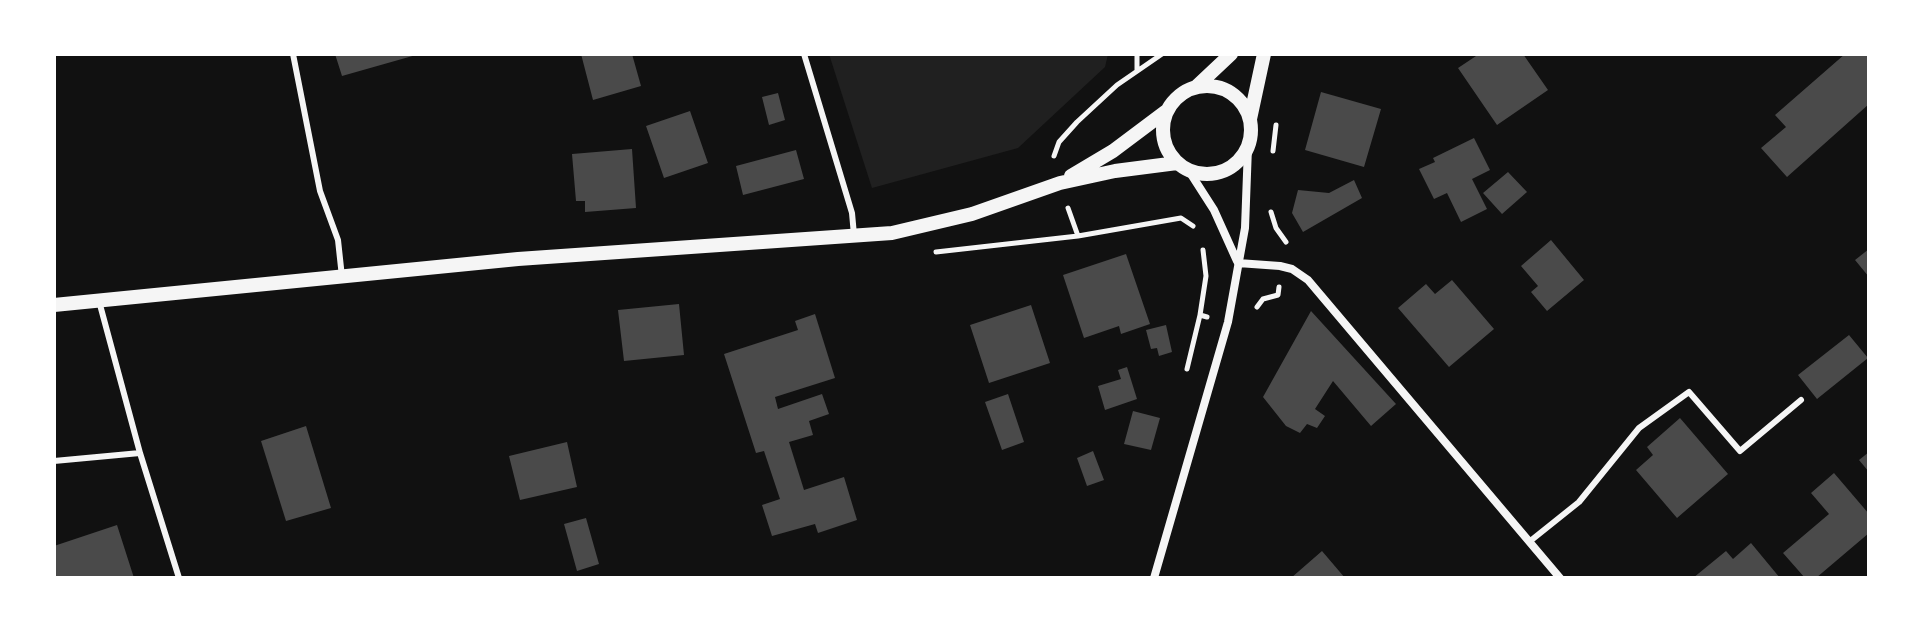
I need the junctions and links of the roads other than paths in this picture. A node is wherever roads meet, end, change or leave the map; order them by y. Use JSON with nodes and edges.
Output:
{"nodes":[{"id":1,"x":293,"y":54,"type":"edge"},
{"id":2,"x":804,"y":54,"type":"edge"},
{"id":3,"x":1231,"y":54,"type":"edge"},
{"id":4,"x":1264,"y":54,"type":"edge"},
{"id":5,"x":1197,"y":86,"type":"junction"},
{"id":6,"x":1165,"y":112,"type":"junction"},
{"id":7,"x":1250,"y":120,"type":"junction"},
{"id":8,"x":1248,"y":147,"type":"junction"},
{"id":9,"x":1183,"y":167,"type":"junction"},
{"id":10,"x":1060,"y":183,"type":"junction"},
{"id":11,"x":854,"y":237,"type":"junction"},
{"id":12,"x":1238,"y":263,"type":"junction"},
{"id":13,"x":342,"y":277,"type":"junction"},
{"id":14,"x":99,"y":301,"type":"junction"},
{"id":15,"x":54,"y":305,"type":"edge"},
{"id":16,"x":1801,"y":400,"type":"dead end"},
{"id":17,"x":140,"y":453,"type":"junction"},
{"id":18,"x":54,"y":461,"type":"edge"},
{"id":19,"x":1529,"y":542,"type":"junction"},
{"id":20,"x":179,"y":578,"type":"edge"},
{"id":21,"x":1154,"y":578,"type":"edge"},
{"id":22,"x":1560,"y":578,"type":"edge"}],
"edges":[{"from":1,"to":13,"type":"lane"},
{"from":2,"to":11,"type":"lane"},
{"from":3,"to":5,"type":"street"},
{"from":4,"to":7,"type":"street"},
{"from":5,"to":6,"type":"street"},
{"from":5,"to":7,"type":"street"},
{"from":6,"to":9,"type":"street"},
{"from":6,"to":10,"type":"street"},
{"from":7,"to":8,"type":"street"},
{"from":8,"to":9,"type":"street"},
{"from":8,"to":12,"type":"street"},
{"from":9,"to":10,"type":"street"},
{"from":9,"to":12,"type":"street"},
{"from":10,"to":11,"type":"street"},
{"from":11,"to":13,"type":"street"},
{"from":12,"to":19,"type":"street"},
{"from":12,"to":21,"type":"street"},
{"from":13,"to":14,"type":"street"},
{"from":14,"to":15,"type":"street"},
{"from":14,"to":17,"type":"lane"},
{"from":16,"to":19,"type":"lane"},
{"from":17,"to":18,"type":"lane"},
{"from":17,"to":20,"type":"lane"},
{"from":19,"to":22,"type":"street"}]}
